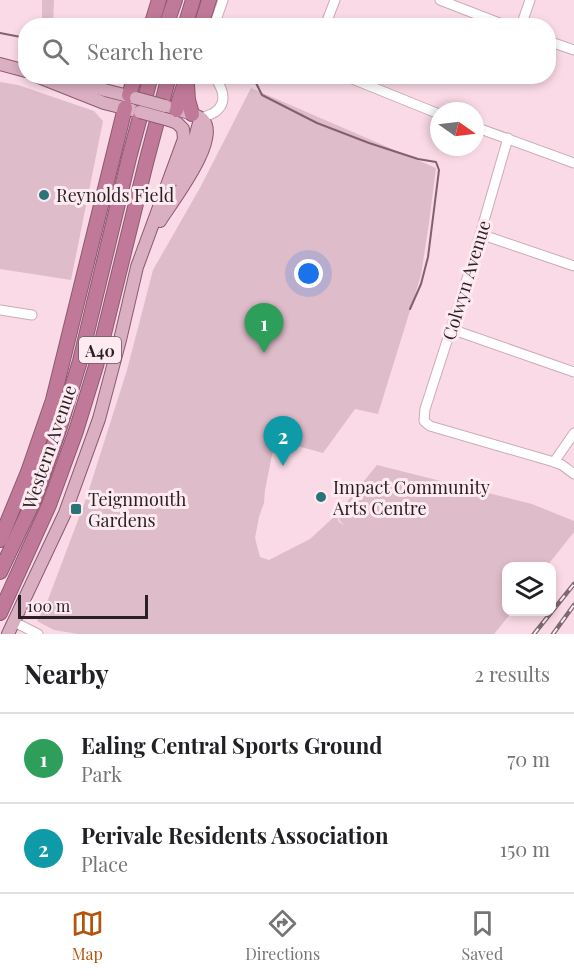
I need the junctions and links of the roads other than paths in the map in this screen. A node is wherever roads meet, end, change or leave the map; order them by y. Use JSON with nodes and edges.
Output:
{"nodes":[{"id":1,"x":159,"y":0,"type":"edge"},
{"id":2,"x":175,"y":0,"type":"edge"},
{"id":3,"x":193,"y":0,"type":"edge"},
{"id":4,"x":209,"y":0,"type":"edge"},
{"id":5,"x":224,"y":0,"type":"edge"},
{"id":6,"x":335,"y":0,"type":"edge"},
{"id":7,"x":440,"y":0,"type":"edge"},
{"id":8,"x":530,"y":0,"type":"edge"},
{"id":9,"x":153,"y":18,"type":"edge"},
{"id":10,"x":169,"y":18,"type":"edge"},
{"id":11,"x":187,"y":18,"type":"edge"},
{"id":12,"x":203,"y":18,"type":"edge"},
{"id":13,"x":217,"y":18,"type":"edge"},
{"id":14,"x":328,"y":18,"type":"edge"},
{"id":15,"x":486,"y":18,"type":"edge"},
{"id":16,"x":524,"y":18,"type":"edge"},
{"id":17,"x":556,"y":44,"type":"edge"},
{"id":18,"x":574,"y":50,"type":"edge"},
{"id":19,"x":0,"y":64,"type":"edge"},
{"id":20,"x":18,"y":69,"type":"edge"},
{"id":21,"x":56,"y":84,"type":"edge"},
{"id":22,"x":73,"y":84,"type":"edge"},
{"id":23,"x":134,"y":84,"type":"edge"},
{"id":24,"x":149,"y":84,"type":"edge"},
{"id":25,"x":167,"y":84,"type":"edge"},
{"id":26,"x":185,"y":84,"type":"edge"},
{"id":27,"x":187,"y":84,"type":"edge"},
{"id":28,"x":219,"y":84,"type":"edge"},
{"id":29,"x":365,"y":84,"type":"edge"},
{"id":30,"x":131,"y":103,"type":"junction"},
{"id":31,"x":430,"y":110,"type":"edge"},
{"id":32,"x":173,"y":115,"type":"junction"},
{"id":33,"x":197,"y":116,"type":"junction"},
{"id":34,"x":484,"y":129,"type":"edge"},
{"id":35,"x":508,"y":138,"type":"junction"},
{"id":36,"x":574,"y":163,"type":"edge"},
{"id":37,"x":158,"y":211,"type":"junction"},
{"id":38,"x":480,"y":234,"type":"junction"},
{"id":39,"x":146,"y":245,"type":"junction"},
{"id":40,"x":574,"y":266,"type":"edge"},
{"id":41,"x":0,"y":310,"type":"edge"},
{"id":42,"x":32,"y":315,"type":"dead end"},
{"id":43,"x":451,"y":329,"type":"junction"},
{"id":44,"x":574,"y":372,"type":"edge"},
{"id":45,"x":574,"y":433,"type":"edge"},
{"id":46,"x":554,"y":462,"type":"junction"},
{"id":47,"x":574,"y":474,"type":"edge"},
{"id":48,"x":0,"y":540,"type":"edge"},
{"id":49,"x":0,"y":572,"type":"edge"},
{"id":50,"x":0,"y":613,"type":"edge"},
{"id":51,"x":14,"y":622,"type":"junction"},
{"id":52,"x":8,"y":634,"type":"edge"},
{"id":53,"x":38,"y":634,"type":"edge"}],
"edges":[{"from":1,"to":9,"type":"highway"},
{"from":2,"to":10,"type":"highway"},
{"from":3,"to":11,"type":"highway"},
{"from":4,"to":12,"type":"highway"},
{"from":5,"to":13,"type":"street"},
{"from":6,"to":14,"type":"street"},
{"from":7,"to":15,"type":"street"},
{"from":8,"to":16,"type":"street"},
{"from":17,"to":18,"type":"street"},
{"from":19,"to":20,"type":"main road"},
{"from":21,"to":30,"type":"main road"},
{"from":22,"to":30,"type":"main road"},
{"from":23,"to":30,"type":"highway","number":"A40"},
{"from":24,"to":49,"type":"highway","name":"Western Avenue","number":"A40"},
{"from":25,"to":50,"type":"highway","name":"Western Avenue","number":"A40"},
{"from":26,"to":32,"type":"highway"},
{"from":27,"to":33,"type":"highway"},
{"from":28,"to":33,"type":"street"},
{"from":29,"to":31,"type":"street"},
{"from":30,"to":32,"type":"main road","bridge":true},
{"from":30,"to":48,"type":"highway","number":"A40"},
{"from":32,"to":33,"type":"main road"},
{"from":32,"to":37,"type":"main road"},
{"from":33,"to":37,"type":"main road"},
{"from":33,"to":39,"type":"main road"},
{"from":34,"to":35,"type":"street"},
{"from":35,"to":36,"type":"street"},
{"from":35,"to":38,"type":"street","name":"Colwyn Avenue"},
{"from":37,"to":39,"type":"main road"},
{"from":38,"to":40,"type":"street"},
{"from":38,"to":43,"type":"street","name":"Colwyn Avenue"},
{"from":39,"to":51,"type":"main road"},
{"from":41,"to":42,"type":"street"},
{"from":43,"to":44,"type":"street"},
{"from":43,"to":46,"type":"street","name":"Colwyn Avenue"},
{"from":45,"to":46,"type":"street"},
{"from":46,"to":47,"type":"street"},
{"from":51,"to":52,"type":"main road"},
{"from":51,"to":53,"type":"street"}]}
